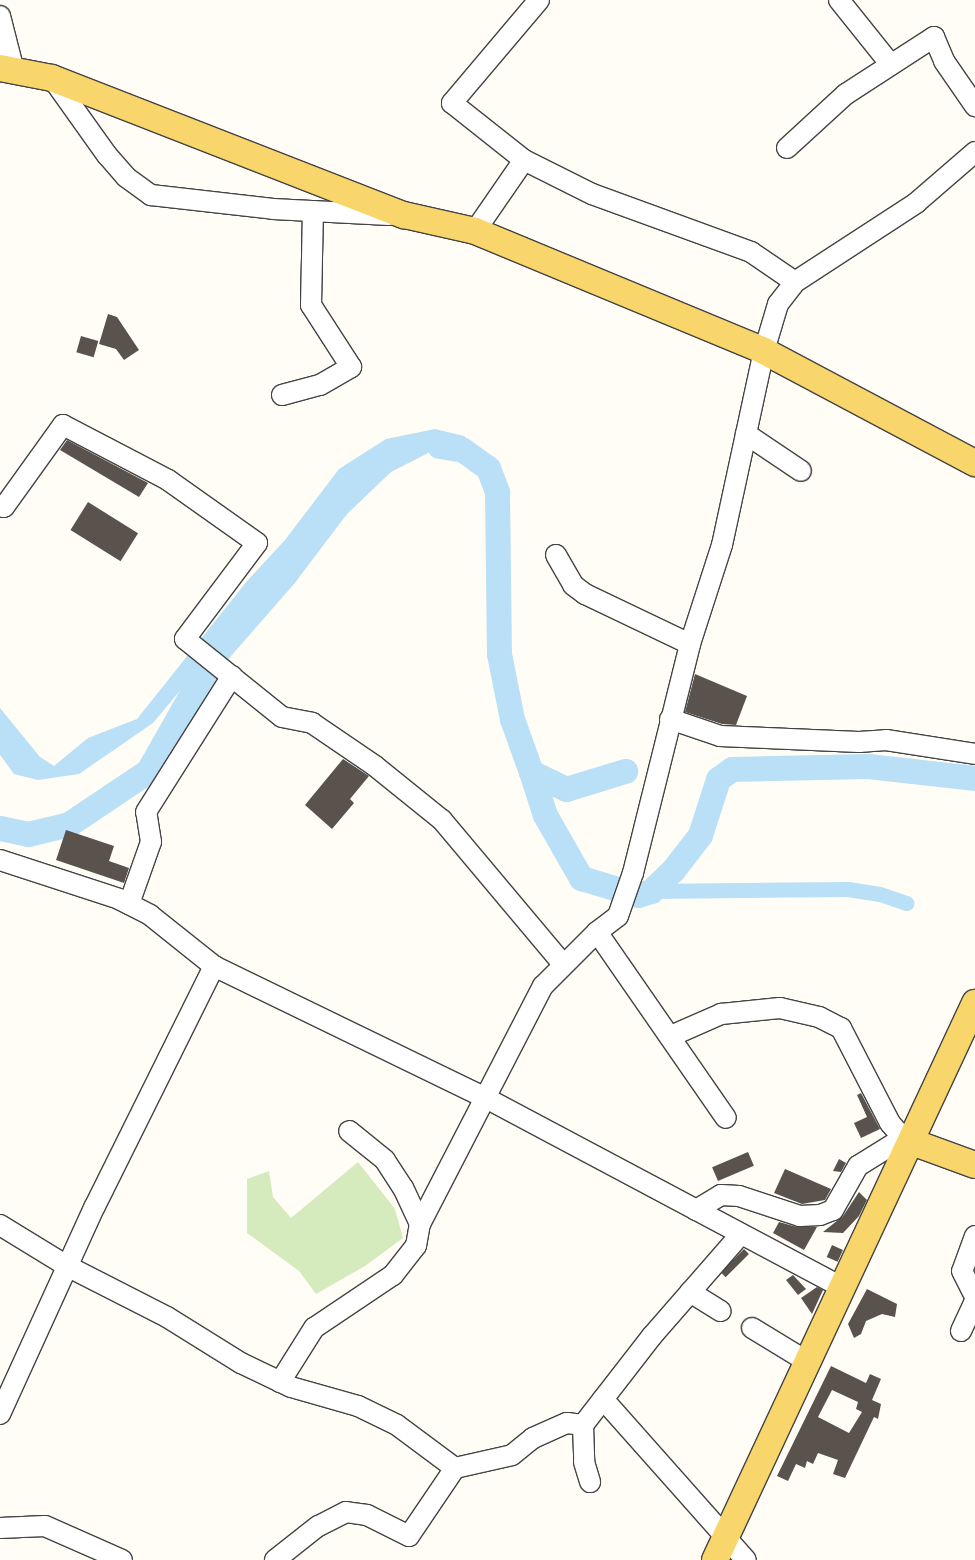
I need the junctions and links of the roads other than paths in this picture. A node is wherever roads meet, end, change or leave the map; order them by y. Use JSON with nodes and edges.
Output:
{"nodes":[{"id":1,"x":539,"y":0,"type":"edge"},
{"id":2,"x":839,"y":0,"type":"edge"},
{"id":3,"x":0,"y":16,"type":"edge"},
{"id":4,"x":891,"y":65,"type":"junction"},
{"id":5,"x":7,"y":69,"type":"edge"},
{"id":6,"x":52,"y":78,"type":"junction"},
{"id":7,"x":975,"y":106,"type":"edge"},
{"id":8,"x":786,"y":148,"type":"dead end"},
{"id":9,"x":975,"y":152,"type":"edge"},
{"id":10,"x":524,"y":160,"type":"junction"},
{"id":11,"x":313,"y":211,"type":"junction"},
{"id":12,"x":404,"y":215,"type":"junction"},
{"id":13,"x":476,"y":231,"type":"junction"},
{"id":14,"x":795,"y":282,"type":"junction"},
{"id":15,"x":764,"y":351,"type":"junction"},
{"id":16,"x":282,"y":395,"type":"dead end"},
{"id":17,"x":746,"y":434,"type":"junction"},
{"id":18,"x":975,"y":463,"type":"edge"},
{"id":19,"x":801,"y":471,"type":"dead end"},
{"id":20,"x":0,"y":506,"type":"edge"},
{"id":21,"x":556,"y":555,"type":"dead end"},
{"id":22,"x":690,"y":644,"type":"junction"},
{"id":23,"x":230,"y":673,"type":"junction"},
{"id":24,"x":670,"y":719,"type":"junction"},
{"id":25,"x":975,"y":754,"type":"edge"},
{"id":26,"x":0,"y":860,"type":"edge"},
{"id":27,"x":129,"y":904,"type":"junction"},
{"id":28,"x":597,"y":932,"type":"junction"},
{"id":29,"x":563,"y":964,"type":"junction"},
{"id":30,"x":214,"y":966,"type":"junction"},
{"id":31,"x":975,"y":1003,"type":"edge"},
{"id":32,"x":671,"y":1036,"type":"junction"},
{"id":33,"x":484,"y":1096,"type":"junction"},
{"id":34,"x":726,"y":1118,"type":"dead end"},
{"id":35,"x":349,"y":1131,"type":"dead end"},
{"id":36,"x":908,"y":1140,"type":"junction"},
{"id":37,"x":975,"y":1165,"type":"edge"},
{"id":38,"x":696,"y":1210,"type":"junction"},
{"id":39,"x":420,"y":1224,"type":"junction"},
{"id":40,"x":0,"y":1225,"type":"edge"},
{"id":41,"x":741,"y":1234,"type":"junction"},
{"id":42,"x":975,"y":1236,"type":"edge"},
{"id":43,"x":68,"y":1266,"type":"junction"},
{"id":44,"x":842,"y":1287,"type":"junction"},
{"id":45,"x":690,"y":1292,"type":"junction"},
{"id":46,"x":975,"y":1296,"type":"edge"},
{"id":47,"x":975,"y":1301,"type":"edge"},
{"id":48,"x":721,"y":1311,"type":"dead end"},
{"id":49,"x":752,"y":1328,"type":"dead end"},
{"id":50,"x":962,"y":1331,"type":"dead end"},
{"id":51,"x":808,"y":1362,"type":"junction"},
{"id":52,"x":280,"y":1382,"type":"junction"},
{"id":53,"x":603,"y":1399,"type":"junction"},
{"id":54,"x":0,"y":1414,"type":"edge"},
{"id":55,"x":582,"y":1425,"type":"junction"},
{"id":56,"x":454,"y":1468,"type":"junction"},
{"id":57,"x":590,"y":1482,"type":"dead end"},
{"id":58,"x":0,"y":1528,"type":"edge"},
{"id":59,"x":720,"y":1550,"type":"edge"},
{"id":60,"x":122,"y":1560,"type":"edge"},
{"id":61,"x":275,"y":1560,"type":"edge"},
{"id":62,"x":746,"y":1560,"type":"edge"}],
"edges":[{"from":1,"to":10,"type":"street"},
{"from":2,"to":4,"type":"street"},
{"from":3,"to":5,"type":"street"},
{"from":4,"to":7,"type":"street"},
{"from":4,"to":8,"type":"street"},
{"from":5,"to":6,"type":"main road"},
{"from":6,"to":11,"type":"street"},
{"from":6,"to":12,"type":"main road"},
{"from":9,"to":14,"type":"street"},
{"from":10,"to":13,"type":"street"},
{"from":10,"to":14,"type":"street"},
{"from":11,"to":12,"type":"street"},
{"from":11,"to":16,"type":"street"},
{"from":12,"to":13,"type":"main road"},
{"from":13,"to":15,"type":"main road"},
{"from":14,"to":15,"type":"street"},
{"from":15,"to":17,"type":"street"},
{"from":15,"to":18,"type":"main road"},
{"from":17,"to":19,"type":"street"},
{"from":17,"to":22,"type":"street"},
{"from":20,"to":23,"type":"street"},
{"from":21,"to":22,"type":"street"},
{"from":22,"to":24,"type":"street"},
{"from":23,"to":27,"type":"street"},
{"from":23,"to":29,"type":"street"},
{"from":24,"to":25,"type":"street"},
{"from":24,"to":28,"type":"street"},
{"from":26,"to":27,"type":"street"},
{"from":27,"to":30,"type":"street"},
{"from":28,"to":29,"type":"street"},
{"from":28,"to":32,"type":"street"},
{"from":29,"to":33,"type":"street"},
{"from":30,"to":33,"type":"street"},
{"from":30,"to":43,"type":"street"},
{"from":31,"to":36,"type":"main road"},
{"from":32,"to":34,"type":"street"},
{"from":32,"to":36,"type":"street"},
{"from":33,"to":38,"type":"street"},
{"from":33,"to":39,"type":"street"},
{"from":35,"to":39,"type":"street"},
{"from":36,"to":37,"type":"main road"},
{"from":36,"to":38,"type":"street"},
{"from":36,"to":44,"type":"main road"},
{"from":38,"to":41,"type":"street"},
{"from":39,"to":52,"type":"street"},
{"from":40,"to":43,"type":"street"},
{"from":41,"to":44,"type":"street"},
{"from":41,"to":45,"type":"street"},
{"from":42,"to":46,"type":"street"},
{"from":43,"to":52,"type":"street"},
{"from":43,"to":54,"type":"street"},
{"from":44,"to":51,"type":"main road"},
{"from":45,"to":48,"type":"street"},
{"from":45,"to":53,"type":"street"},
{"from":47,"to":50,"type":"street"},
{"from":49,"to":51,"type":"street"},
{"from":51,"to":59,"type":"main road"},
{"from":52,"to":56,"type":"street"},
{"from":53,"to":55,"type":"street"},
{"from":53,"to":59,"type":"street"},
{"from":55,"to":56,"type":"street"},
{"from":55,"to":57,"type":"street"},
{"from":56,"to":61,"type":"street"},
{"from":58,"to":60,"type":"street"},
{"from":59,"to":62,"type":"street"}]}
